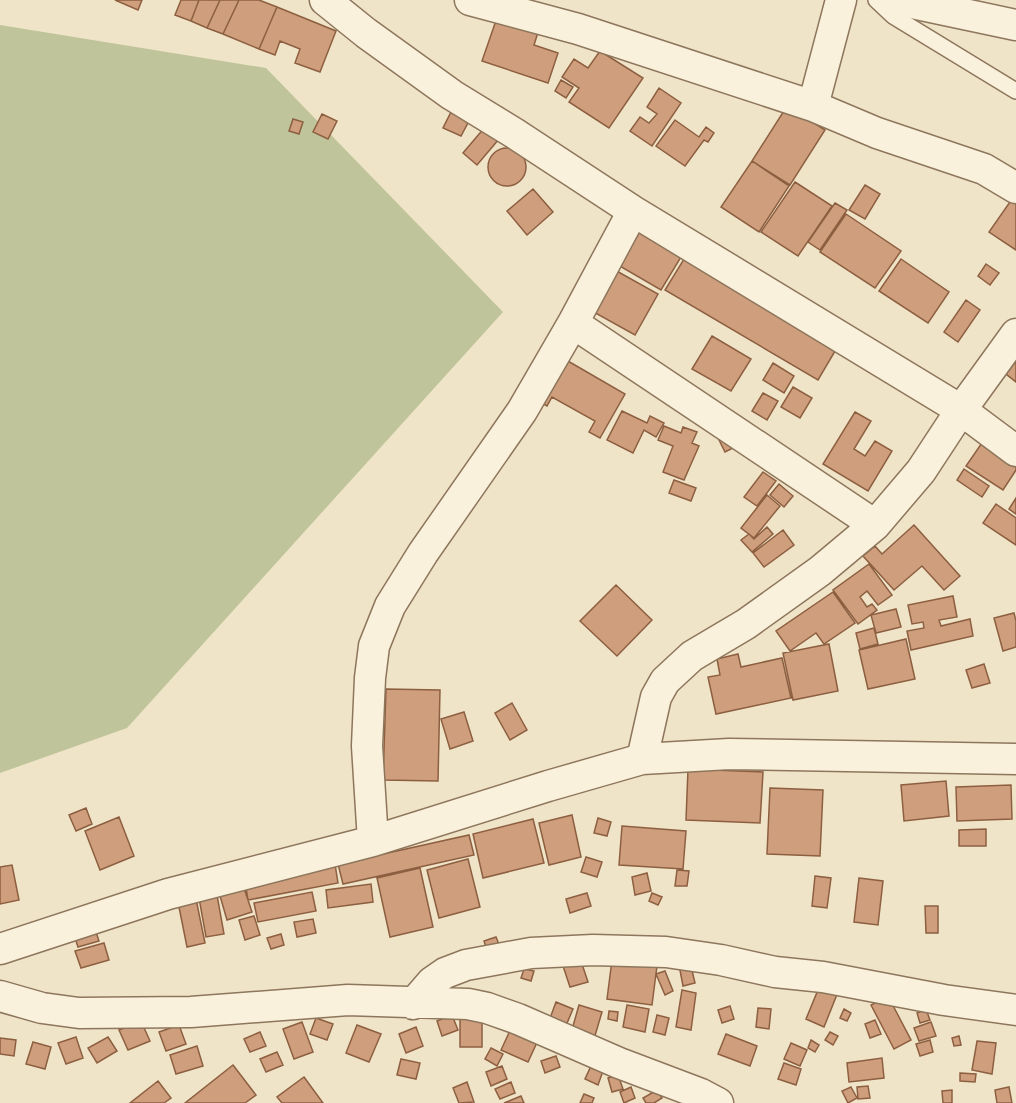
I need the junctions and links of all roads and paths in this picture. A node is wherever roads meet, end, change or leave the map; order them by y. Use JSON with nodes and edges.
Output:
{"nodes":[{"id":1,"x":325,"y":0,"type":"edge"},
{"id":2,"x":470,"y":0,"type":"edge"},
{"id":3,"x":841,"y":0,"type":"edge"},
{"id":4,"x":876,"y":0,"type":"edge"},
{"id":5,"x":898,"y":0,"type":"edge"},
{"id":6,"x":1016,"y":25,"type":"edge"},
{"id":7,"x":1016,"y":91,"type":"edge"},
{"id":8,"x":813,"y":106,"type":"junction"},
{"id":9,"x":1016,"y":188,"type":"edge"},
{"id":10,"x":633,"y":211,"type":"junction"},
{"id":11,"x":573,"y":323,"type":"junction"},
{"id":12,"x":1016,"y":334,"type":"edge"},
{"id":13,"x":961,"y":410,"type":"junction"},
{"id":14,"x":1016,"y":451,"type":"edge"},
{"id":15,"x":875,"y":525,"type":"junction"},
{"id":16,"x":642,"y":759,"type":"junction"},
{"id":17,"x":1016,"y":759,"type":"edge"},
{"id":18,"x":373,"y":841,"type":"junction"},
{"id":19,"x":0,"y":949,"type":"edge"},
{"id":20,"x":0,"y":996,"type":"edge"},
{"id":21,"x":413,"y":1004,"type":"junction"},
{"id":22,"x":1016,"y":1010,"type":"edge"},
{"id":23,"x":718,"y":1103,"type":"edge"}],
"edges":[{"from":1,"to":10,"type":"street"},
{"from":2,"to":8,"type":"street"},
{"from":3,"to":8,"type":"street"},
{"from":4,"to":7,"type":"lane"},
{"from":5,"to":6,"type":"street"},
{"from":8,"to":9,"type":"street"},
{"from":10,"to":11,"type":"street"},
{"from":10,"to":13,"type":"street"},
{"from":11,"to":15,"type":"street"},
{"from":11,"to":18,"type":"street"},
{"from":12,"to":13,"type":"street"},
{"from":13,"to":14,"type":"street"},
{"from":13,"to":15,"type":"street"},
{"from":15,"to":16,"type":"street"},
{"from":16,"to":17,"type":"street"},
{"from":16,"to":18,"type":"street"},
{"from":18,"to":19,"type":"street"},
{"from":20,"to":21,"type":"street"},
{"from":21,"to":22,"type":"street"},
{"from":21,"to":23,"type":"street"}]}
